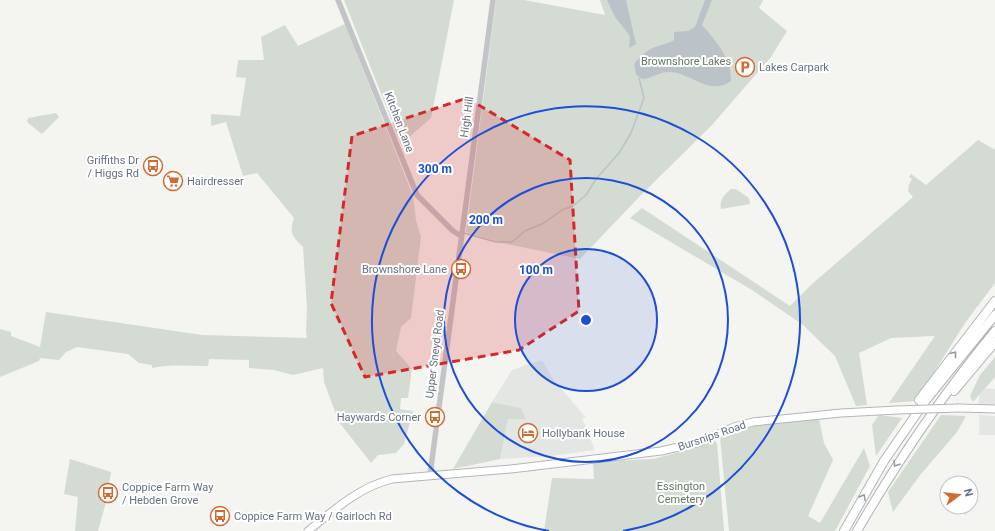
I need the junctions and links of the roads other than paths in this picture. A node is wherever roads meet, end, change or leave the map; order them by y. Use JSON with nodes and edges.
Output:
{"nodes":[{"id":1,"x":338,"y":0,"type":"edge"},
{"id":2,"x":492,"y":0,"type":"edge"},
{"id":3,"x":461,"y":236,"type":"junction"},
{"id":4,"x":995,"y":301,"type":"edge"},
{"id":5,"x":995,"y":315,"type":"edge"},
{"id":6,"x":995,"y":330,"type":"edge"},
{"id":7,"x":995,"y":342,"type":"edge"},
{"id":8,"x":995,"y":409,"type":"edge"},
{"id":9,"x":918,"y":432,"type":"junction"},
{"id":10,"x":896,"y":445,"type":"junction"},
{"id":11,"x":430,"y":475,"type":"junction"},
{"id":12,"x":308,"y":531,"type":"edge"},
{"id":13,"x":844,"y":531,"type":"edge"},
{"id":14,"x":857,"y":531,"type":"edge"}],
"edges":[{"from":1,"to":3,"type":"street","name":"Kitchen Lane"},
{"from":2,"to":3,"type":"street","name":"High Hill"},
{"from":3,"to":11,"type":"street","name":"Upper Sneyd Road"},
{"from":10,"to":4,"type":"highway","one_way":true},
{"from":5,"to":10,"type":"highway"},
{"from":6,"to":9,"type":"highway"},
{"from":7,"to":9,"type":"highway"},
{"from":8,"to":11,"type":"main road","name":"Bursnips Road","bridge":true},
{"from":9,"to":14,"type":"highway","one_way":true},
{"from":13,"to":10,"type":"highway","one_way":true},
{"from":11,"to":12,"type":"main road","name":"Bursnips Road"}]}
